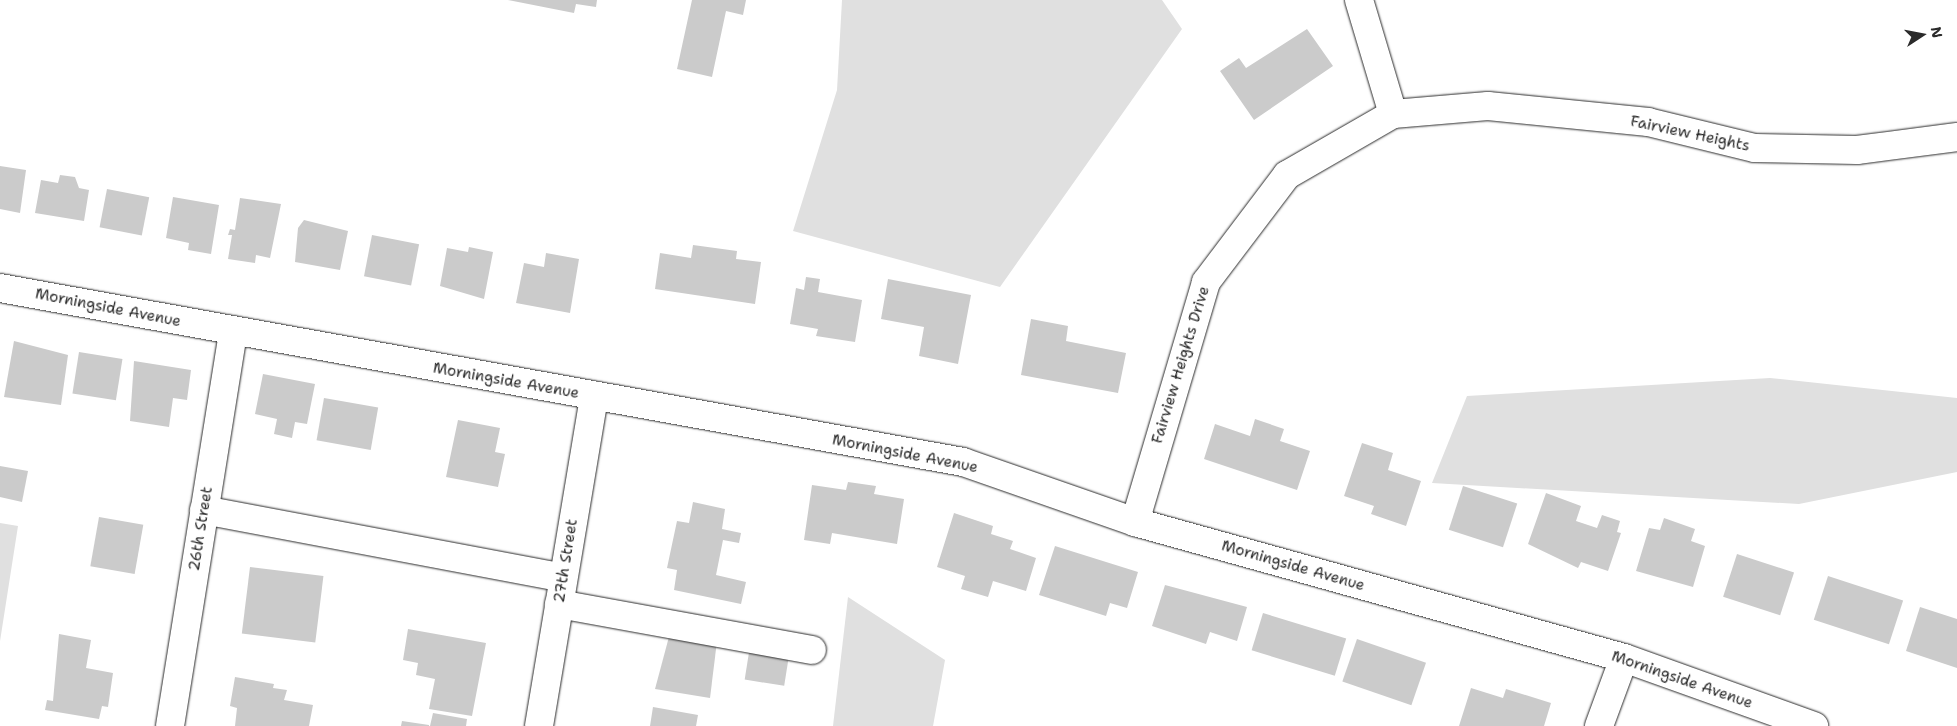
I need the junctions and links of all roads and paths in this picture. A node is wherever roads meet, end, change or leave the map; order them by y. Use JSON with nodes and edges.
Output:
{"nodes":[{"id":1,"x":1359,"y":0,"type":"edge"},
{"id":2,"x":1394,"y":114,"type":"junction"},
{"id":3,"x":1957,"y":137,"type":"edge"},
{"id":4,"x":0,"y":288,"type":"edge"},
{"id":5,"x":233,"y":332,"type":"junction"},
{"id":6,"x":594,"y":396,"type":"junction"},
{"id":7,"x":204,"y":510,"type":"junction"},
{"id":8,"x":1135,"y":522,"type":"junction"},
{"id":9,"x":561,"y":591,"type":"junction"},
{"id":10,"x":812,"y":650,"type":"dead end"},
{"id":11,"x":1624,"y":658,"type":"junction"},
{"id":12,"x":170,"y":726,"type":"edge"},
{"id":13,"x":539,"y":726,"type":"edge"},
{"id":14,"x":1599,"y":726,"type":"edge"},
{"id":15,"x":1814,"y":726,"type":"edge"}],
"edges":[{"from":1,"to":2,"type":"street"},
{"from":2,"to":3,"type":"street","name":"Fairview Heights"},
{"from":2,"to":8,"type":"street","name":"Fairview Heights Drive"},
{"from":4,"to":5,"type":"street","name":"Morningside Avenue"},
{"from":5,"to":6,"type":"street","name":"Morningside Avenue"},
{"from":5,"to":7,"type":"street","name":"26th Street"},
{"from":6,"to":8,"type":"street","name":"Morningside Avenue"},
{"from":6,"to":9,"type":"street","name":"27th Street"},
{"from":7,"to":9,"type":"street"},
{"from":7,"to":12,"type":"street","name":"26th Street"},
{"from":8,"to":11,"type":"street","name":"Morningside Avenue"},
{"from":9,"to":10,"type":"street"},
{"from":9,"to":13,"type":"street","name":"27th Street"},
{"from":11,"to":14,"type":"street"},
{"from":11,"to":15,"type":"street","name":"Morningside Avenue"}]}
